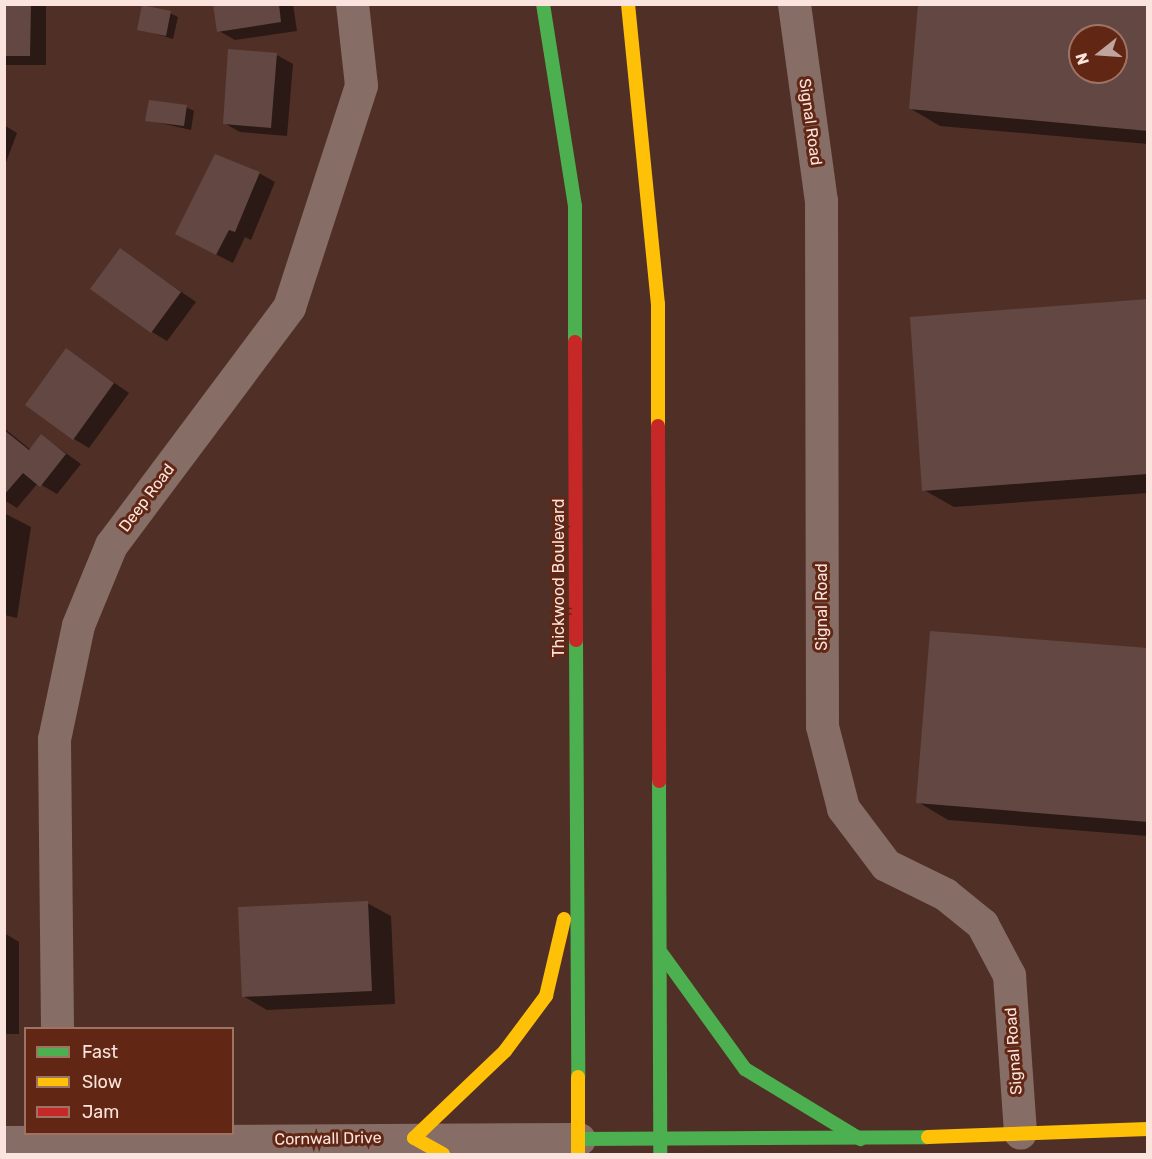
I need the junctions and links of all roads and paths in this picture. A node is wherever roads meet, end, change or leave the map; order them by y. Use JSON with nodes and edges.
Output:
{"nodes":[{"id":1,"x":352,"y":4,"type":"edge"},
{"id":2,"x":543,"y":4,"type":"edge"},
{"id":3,"x":628,"y":4,"type":"edge"},
{"id":4,"x":794,"y":4,"type":"edge"},
{"id":5,"x":576,"y":869,"type":"junction"},
{"id":6,"x":662,"y":954,"type":"junction"},
{"id":7,"x":57,"y":1027,"type":"edge"},
{"id":8,"x":1148,"y":1129,"type":"edge"},
{"id":9,"x":1020,"y":1133,"type":"junction"},
{"id":10,"x":414,"y":1137,"type":"junction"},
{"id":11,"x":660,"y":1137,"type":"junction"},
{"id":12,"x":860,"y":1139,"type":"junction"},
{"id":13,"x":4,"y":1142,"type":"edge"},
{"id":14,"x":58,"y":1144,"type":"edge"},
{"id":15,"x":579,"y":1147,"type":"edge"},
{"id":16,"x":443,"y":1155,"type":"edge"},
{"id":17,"x":660,"y":1155,"type":"edge"},
{"id":18,"x":825,"y":1155,"type":"edge"}],
"edges":[{"from":1,"to":7,"type":"street","name":"Deep Road"},
{"from":2,"to":5,"type":"main road","name":"Thickwood Boulevard"},
{"from":3,"to":6,"type":"main road"},
{"from":4,"to":9,"type":"street","name":"Signal Road"},
{"from":5,"to":10,"type":"main road"},
{"from":5,"to":15,"type":"main road","name":"Thickwood Boulevard"},
{"from":6,"to":11,"type":"main road"},
{"from":6,"to":12,"type":"main road"},
{"from":8,"to":9,"type":"main road"},
{"from":9,"to":12,"type":"main road"},
{"from":10,"to":14,"type":"street","name":"Cornwall Drive"},
{"from":10,"to":15,"type":"street","name":"Cornwall Drive"},
{"from":10,"to":16,"type":"main road"},
{"from":11,"to":12,"type":"main road"},
{"from":11,"to":15,"type":"main road"},
{"from":11,"to":17,"type":"main road"},
{"from":12,"to":18,"type":"main road"},
{"from":13,"to":14,"type":"street","name":"Cornwall Drive"}]}
